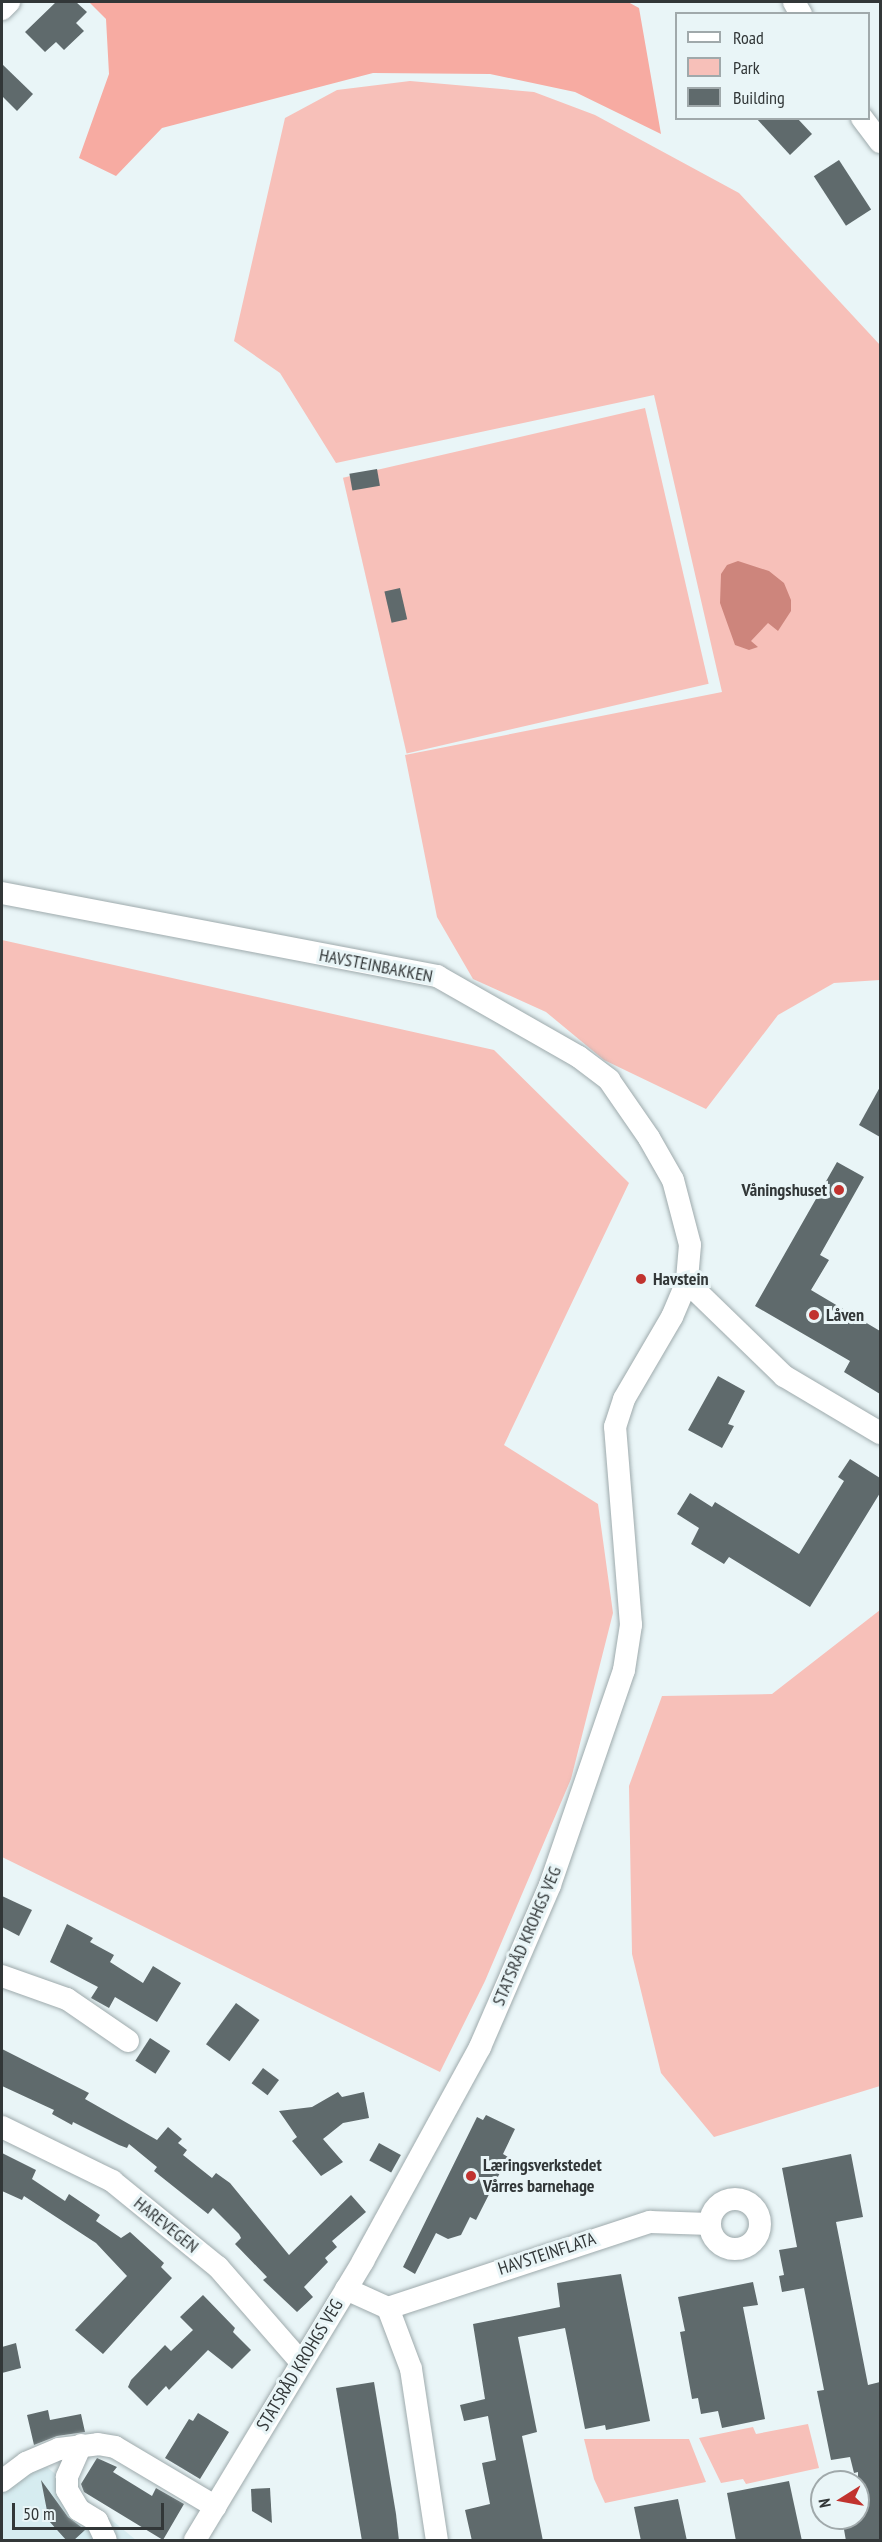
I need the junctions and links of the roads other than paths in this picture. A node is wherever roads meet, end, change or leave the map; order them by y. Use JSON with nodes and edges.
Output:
{"nodes":[{"id":1,"x":9,"y":2,"type":"edge"},
{"id":2,"x":2,"y":9,"type":"edge"},
{"id":3,"x":864,"y":120,"type":"edge"},
{"id":4,"x":880,"y":142,"type":"edge"},
{"id":5,"x":2,"y":893,"type":"edge"},
{"id":6,"x":673,"y":1180,"type":"joint"},
{"id":7,"x":687,"y":1282,"type":"junction"},
{"id":8,"x":880,"y":1433,"type":"edge"},
{"id":9,"x":2,"y":1976,"type":"edge"},
{"id":10,"x":128,"y":2041,"type":"dead end"},
{"id":11,"x":2,"y":2127,"type":"edge"},
{"id":12,"x":710,"y":2224,"type":"dead end"},
{"id":13,"x":346,"y":2289,"type":"junction"},
{"id":14,"x":388,"y":2308,"type":"junction"},
{"id":15,"x":301,"y":2362,"type":"junction"},
{"id":16,"x":81,"y":2445,"type":"junction"},
{"id":17,"x":2,"y":2481,"type":"edge"},
{"id":18,"x":216,"y":2507,"type":"junction"},
{"id":19,"x":106,"y":2541,"type":"edge"},
{"id":20,"x":195,"y":2541,"type":"edge"},
{"id":21,"x":438,"y":2541,"type":"edge"}],
"edges":[{"from":1,"to":2,"type":"street"},
{"from":3,"to":4,"type":"street"},
{"from":5,"to":6,"type":"street","name":"HAVSTEINBAKKEN"},
{"from":6,"to":7,"type":"street","name":"STATSRÅD KROHGS VEG"},
{"from":7,"to":8,"type":"street"},
{"from":7,"to":13,"type":"street","name":"STATSRÅD KROHGS VEG"},
{"from":9,"to":10,"type":"street"},
{"from":11,"to":15,"type":"street","name":"HAREVEGEN"},
{"from":12,"to":14,"type":"street","name":"HAVSTEINFLATA"},
{"from":13,"to":14,"type":"street"},
{"from":13,"to":15,"type":"street","name":"STATSRÅD KROHGS VEG"},
{"from":14,"to":21,"type":"street"},
{"from":15,"to":18,"type":"street","name":"STATSRÅD KROHGS VEG"},
{"from":16,"to":17,"type":"street"},
{"from":16,"to":18,"type":"street"},
{"from":16,"to":19,"type":"street"},
{"from":18,"to":20,"type":"street","name":"STATSRÅD KROHGS VEG"}]}
